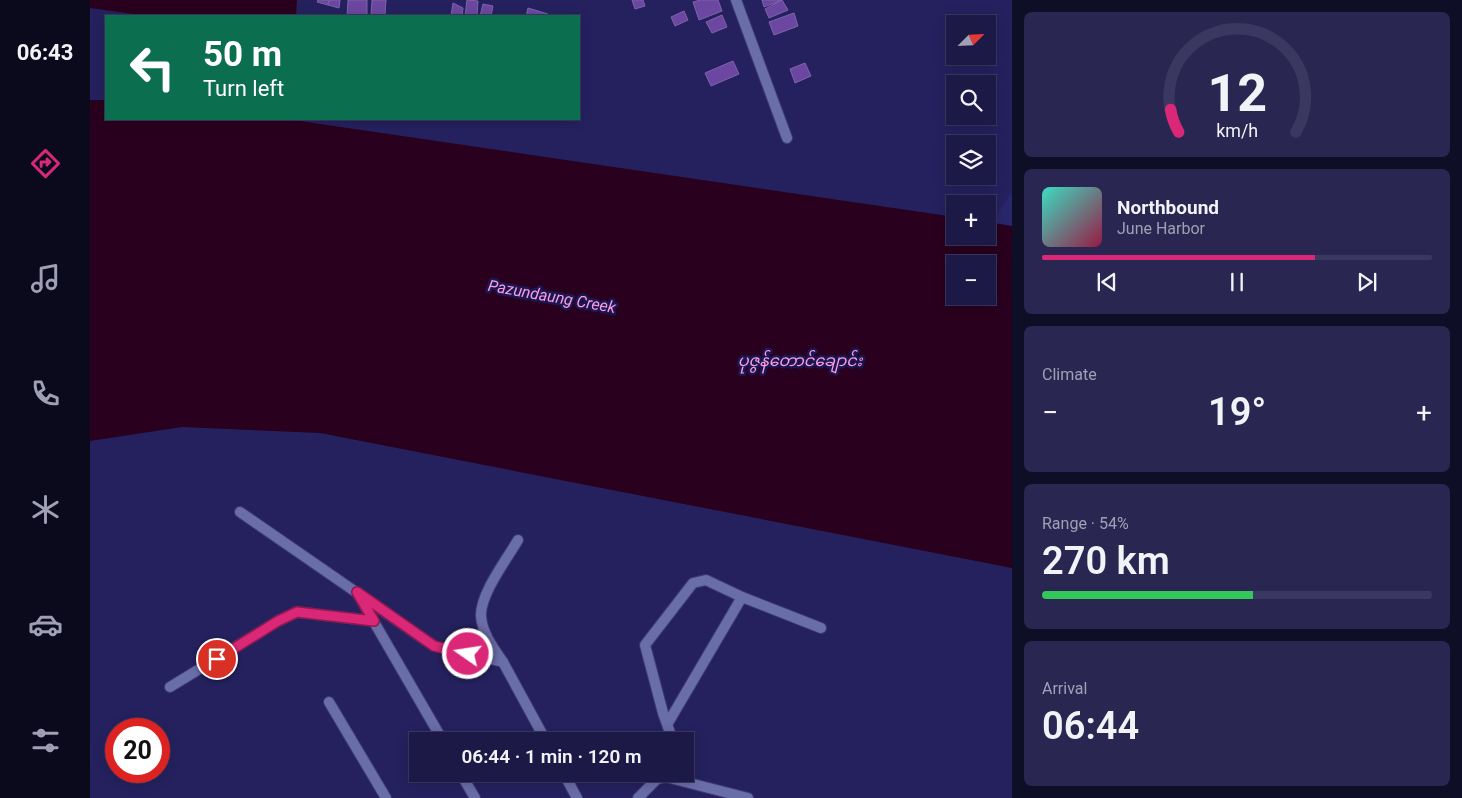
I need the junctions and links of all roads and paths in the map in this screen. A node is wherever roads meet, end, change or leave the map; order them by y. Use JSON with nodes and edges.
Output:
{"nodes":[{"id":1,"x":736,"y":0,"type":"edge"},
{"id":2,"x":786,"y":138,"type":"dead end"},
{"id":3,"x":240,"y":512,"type":"dead end"},
{"id":4,"x":518,"y":540,"type":"dead end"},
{"id":5,"x":357,"y":592,"type":"junction"},
{"id":6,"x":742,"y":597,"type":"junction"},
{"id":7,"x":374,"y":621,"type":"junction"},
{"id":8,"x":821,"y":628,"type":"dead end"},
{"id":9,"x":503,"y":662,"type":"junction"},
{"id":10,"x":170,"y":687,"type":"dead end"},
{"id":11,"x":329,"y":702,"type":"dead end"},
{"id":12,"x":668,"y":723,"type":"junction"},
{"id":13,"x":438,"y":732,"type":"edge"},
{"id":14,"x":541,"y":732,"type":"edge"},
{"id":15,"x":670,"y":732,"type":"edge"},
{"id":16,"x":694,"y":781,"type":"edge"},
{"id":17,"x":466,"y":782,"type":"edge"},
{"id":18,"x":568,"y":782,"type":"edge"},
{"id":19,"x":654,"y":782,"type":"edge"},
{"id":20,"x":386,"y":798,"type":"edge"},
{"id":21,"x":475,"y":798,"type":"edge"},
{"id":22,"x":577,"y":798,"type":"edge"},
{"id":23,"x":638,"y":798,"type":"edge"},
{"id":24,"x":748,"y":798,"type":"edge"}],
"edges":[{"from":1,"to":2,"type":"street"},
{"from":3,"to":5,"type":"street"},
{"from":4,"to":9,"type":"street"},
{"from":5,"to":7,"type":"street"},
{"from":5,"to":9,"type":"street"},
{"from":6,"to":8,"type":"street"},
{"from":6,"to":12,"type":"street"},
{"from":6,"to":12,"type":"street"},
{"from":7,"to":10,"type":"street"},
{"from":7,"to":13,"type":"street"},
{"from":9,"to":14,"type":"street"},
{"from":11,"to":20,"type":"street"},
{"from":12,"to":15,"type":"street"},
{"from":16,"to":24,"type":"street"},
{"from":17,"to":21,"type":"street"},
{"from":18,"to":22,"type":"street"},
{"from":19,"to":23,"type":"street"}]}
